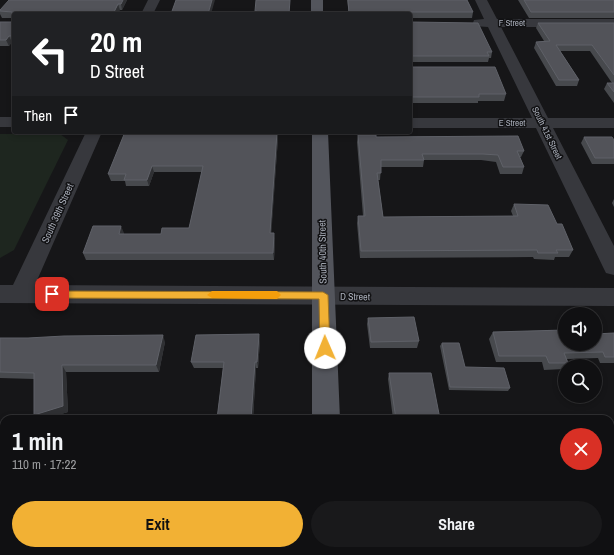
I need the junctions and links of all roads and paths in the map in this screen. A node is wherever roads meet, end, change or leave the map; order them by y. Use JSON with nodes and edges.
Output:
{"nodes":[{"id":1,"x":154,"y":0,"type":"edge"},
{"id":2,"x":317,"y":0,"type":"edge"},
{"id":3,"x":481,"y":0,"type":"edge"},
{"id":4,"x":148,"y":12,"type":"edge"},
{"id":5,"x":317,"y":12,"type":"edge"},
{"id":6,"x":470,"y":23,"type":"edge"},
{"id":7,"x":492,"y":23,"type":"junction"},
{"id":8,"x":614,"y":24,"type":"edge"},
{"id":9,"x":0,"y":122,"type":"edge"},
{"id":10,"x":12,"y":122,"type":"edge"},
{"id":11,"x":412,"y":123,"type":"edge"},
{"id":12,"x":614,"y":123,"type":"edge"},
{"id":13,"x":542,"y":124,"type":"junction"},
{"id":14,"x":93,"y":134,"type":"edge"},
{"id":15,"x":320,"y":134,"type":"edge"},
{"id":16,"x":614,"y":267,"type":"edge"},
{"id":17,"x":10,"y":294,"type":"edge"},
{"id":18,"x":323,"y":295,"type":"junction"},
{"id":19,"x":614,"y":296,"type":"edge"},
{"id":20,"x":326,"y":415,"type":"edge"}],
"edges":[{"from":1,"to":4,"type":"street"},
{"from":2,"to":5,"type":"main road"},
{"from":3,"to":7,"type":"street","name":"South 41st Street"},
{"from":6,"to":7,"type":"street","name":"F Street"},
{"from":7,"to":8,"type":"street","name":"F Street"},
{"from":7,"to":13,"type":"street","name":"South 41st Street"},
{"from":9,"to":10,"type":"street"},
{"from":11,"to":13,"type":"street","name":"E Street"},
{"from":12,"to":13,"type":"street","name":"E Street"},
{"from":13,"to":16,"type":"street","name":"South 41st Street"},
{"from":14,"to":17,"type":"street","name":"South 39th Street"},
{"from":15,"to":18,"type":"main road","name":"South 40th Street"},
{"from":17,"to":18,"type":"street","name":"D Street"},
{"from":18,"to":19,"type":"street","name":"D Street"},
{"from":18,"to":20,"type":"main road","name":"South 40th Street"}]}
